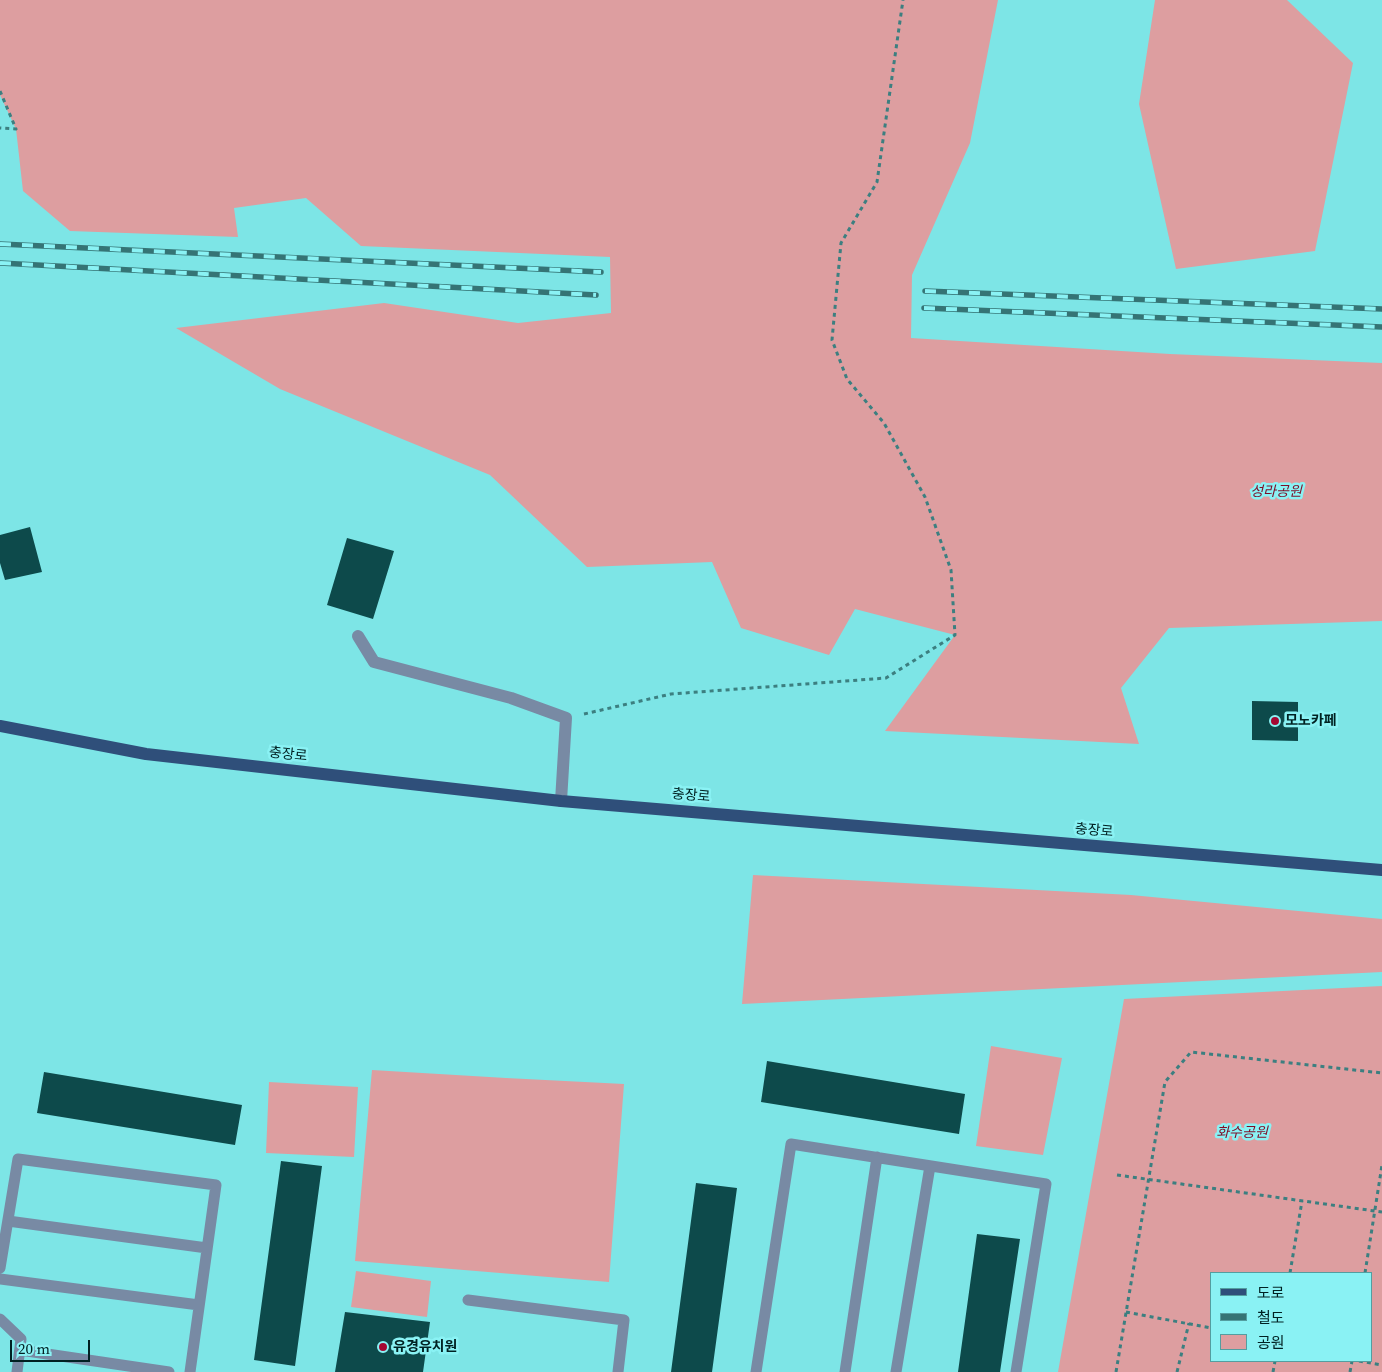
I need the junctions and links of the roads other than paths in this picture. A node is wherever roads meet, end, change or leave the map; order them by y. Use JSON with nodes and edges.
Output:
{"nodes":[{"id":1,"x":358,"y":636,"type":"dead end"},
{"id":2,"x":0,"y":726,"type":"edge"},
{"id":3,"x":561,"y":800,"type":"junction"},
{"id":4,"x":1382,"y":870,"type":"edge"},
{"id":5,"x":877,"y":1157,"type":"junction"},
{"id":6,"x":930,"y":1166,"type":"junction"},
{"id":7,"x":8,"y":1221,"type":"junction"},
{"id":8,"x":207,"y":1248,"type":"junction"},
{"id":9,"x":0,"y":1268,"type":"edge"},
{"id":10,"x":0,"y":1279,"type":"edge"},
{"id":11,"x":468,"y":1300,"type":"dead end"},
{"id":12,"x":199,"y":1305,"type":"junction"},
{"id":13,"x":0,"y":1319,"type":"edge"},
{"id":14,"x":20,"y":1350,"type":"junction"},
{"id":15,"x":17,"y":1372,"type":"edge"},
{"id":16,"x":169,"y":1372,"type":"edge"},
{"id":17,"x":190,"y":1372,"type":"edge"},
{"id":18,"x":618,"y":1372,"type":"edge"},
{"id":19,"x":756,"y":1372,"type":"edge"},
{"id":20,"x":845,"y":1372,"type":"edge"},
{"id":21,"x":896,"y":1372,"type":"edge"},
{"id":22,"x":1016,"y":1372,"type":"edge"}],
"edges":[{"from":1,"to":3,"type":"street"},
{"from":2,"to":3,"type":"main road","name":"충장로"},
{"from":3,"to":4,"type":"main road","name":"충장로"},
{"from":5,"to":6,"type":"lane"},
{"from":5,"to":19,"type":"lane"},
{"from":5,"to":20,"type":"lane"},
{"from":6,"to":21,"type":"lane"},
{"from":6,"to":22,"type":"lane"},
{"from":7,"to":8,"type":"lane"},
{"from":7,"to":8,"type":"lane"},
{"from":7,"to":9,"type":"lane"},
{"from":8,"to":12,"type":"lane"},
{"from":10,"to":12,"type":"lane"},
{"from":11,"to":18,"type":"lane"},
{"from":12,"to":17,"type":"lane"},
{"from":13,"to":14,"type":"lane"},
{"from":14,"to":15,"type":"lane"},
{"from":14,"to":16,"type":"lane"}]}
